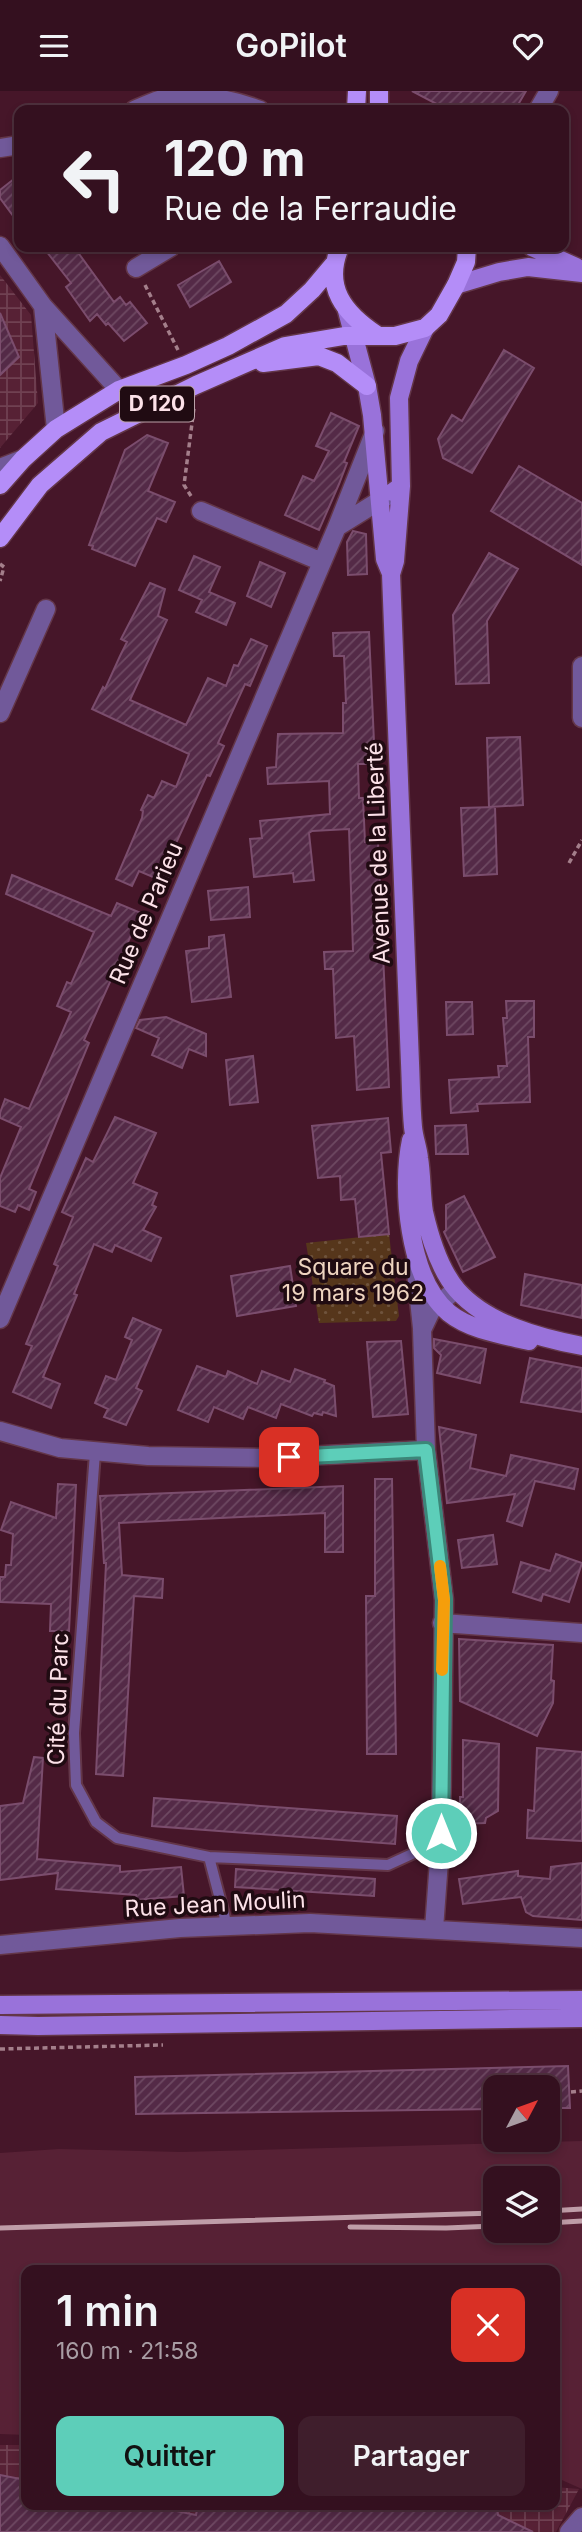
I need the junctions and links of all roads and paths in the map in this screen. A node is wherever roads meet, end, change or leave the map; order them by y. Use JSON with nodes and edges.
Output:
{"nodes":[{"id":1,"x":140,"y":103,"type":"edge"},
{"id":2,"x":246,"y":105,"type":"edge"},
{"id":3,"x":0,"y":246,"type":"edge"},
{"id":4,"x":163,"y":252,"type":"edge"},
{"id":5,"x":338,"y":252,"type":"edge"},
{"id":6,"x":467,"y":252,"type":"edge"},
{"id":7,"x":542,"y":252,"type":"edge"},
{"id":8,"x":332,"y":265,"type":"junction"},
{"id":9,"x":136,"y":268,"type":"joint"},
{"id":10,"x":582,"y":271,"type":"edge"},
{"id":11,"x":456,"y":285,"type":"junction"},
{"id":12,"x":43,"y":306,"type":"junction"},
{"id":13,"x":347,"y":311,"type":"junction"},
{"id":14,"x":425,"y":328,"type":"junction"},
{"id":15,"x":377,"y":335,"type":"junction"},
{"id":16,"x":354,"y":336,"type":"junction"},
{"id":17,"x":186,"y":365,"type":"junction"},
{"id":18,"x":239,"y":366,"type":"junction"},
{"id":19,"x":197,"y":385,"type":"junction"},
{"id":20,"x":367,"y":386,"type":"junction"},
{"id":21,"x":119,"y":390,"type":"junction"},
{"id":22,"x":56,"y":429,"type":"junction"},
{"id":23,"x":375,"y":431,"type":"junction"},
{"id":24,"x":23,"y":459,"type":"junction"},
{"id":25,"x":0,"y":468,"type":"edge"},
{"id":26,"x":0,"y":485,"type":"edge"},
{"id":27,"x":389,"y":494,"type":"junction"},
{"id":28,"x":201,"y":511,"type":"joint"},
{"id":29,"x":337,"y":527,"type":"junction"},
{"id":30,"x":0,"y":538,"type":"edge"},
{"id":31,"x":321,"y":562,"type":"junction"},
{"id":32,"x":2,"y":566,"type":"edge"},
{"id":33,"x":391,"y":574,"type":"junction"},
{"id":34,"x":0,"y":581,"type":"edge"},
{"id":35,"x":46,"y":609,"type":"dead end"},
{"id":36,"x":582,"y":666,"type":"edge"},
{"id":37,"x":0,"y":713,"type":"edge"},
{"id":38,"x":582,"y":718,"type":"edge"},
{"id":39,"x":582,"y":840,"type":"edge"},
{"id":40,"x":569,"y":863,"type":"dead end"},
{"id":41,"x":413,"y":1129,"type":"junction"},
{"id":42,"x":412,"y":1231,"type":"junction"},
{"id":43,"x":456,"y":1289,"type":"junction"},
{"id":44,"x":439,"y":1301,"type":"junction"},
{"id":45,"x":0,"y":1319,"type":"edge"},
{"id":46,"x":422,"y":1330,"type":"junction"},
{"id":47,"x":548,"y":1340,"type":"junction"},
{"id":48,"x":582,"y":1346,"type":"edge"},
{"id":49,"x":0,"y":1431,"type":"edge"},
{"id":50,"x":426,"y":1450,"type":"junction"},
{"id":51,"x":95,"y":1453,"type":"junction"},
{"id":52,"x":442,"y":1623,"type":"junction"},
{"id":53,"x":582,"y":1633,"type":"edge"},
{"id":54,"x":441,"y":1833,"type":"junction"},
{"id":55,"x":209,"y":1857,"type":"junction"},
{"id":56,"x":227,"y":1926,"type":"junction"},
{"id":57,"x":433,"y":1929,"type":"junction"},
{"id":58,"x":582,"y":1938,"type":"edge"},
{"id":59,"x":0,"y":1945,"type":"edge"},
{"id":60,"x":582,"y":2000,"type":"edge"},
{"id":61,"x":0,"y":2005,"type":"edge"},
{"id":62,"x":582,"y":2018,"type":"edge"},
{"id":63,"x":0,"y":2025,"type":"edge"},
{"id":64,"x":582,"y":2091,"type":"edge"},
{"id":65,"x":571,"y":2092,"type":"dead end"},
{"id":66,"x":582,"y":2517,"type":"edge"},
{"id":67,"x":569,"y":2532,"type":"edge"}],
"edges":[{"from":1,"to":2,"type":"street"},
{"from":3,"to":12,"type":"street"},
{"from":4,"to":9,"type":"street"},
{"from":5,"to":8,"type":"main road"},
{"from":6,"to":11,"type":"main road"},
{"from":7,"to":10,"type":"street"},
{"from":8,"to":13,"type":"main road"},
{"from":8,"to":17,"type":"main road","number":"D 120"},
{"from":9,"to":17,"type":"path"},
{"from":10,"to":11,"type":"street"},
{"from":11,"to":14,"type":"main road"},
{"from":12,"to":21,"type":"street"},
{"from":12,"to":22,"type":"street"},
{"from":13,"to":15,"type":"main road"},
{"from":13,"to":16,"type":"street","name":"Avenue de la Liberté"},
{"from":14,"to":15,"type":"main road"},
{"from":14,"to":27,"type":"street","name":"Avenue de la Liberté"},
{"from":15,"to":16,"type":"main road","number":"D 120"},
{"from":16,"to":18,"type":"main road","number":"D 120"},
{"from":16,"to":20,"type":"street","name":"Avenue de la Liberté"},
{"from":17,"to":21,"type":"main road","number":"D 120"},
{"from":18,"to":19,"type":"main road","number":"D 120"},
{"from":18,"to":20,"type":"main road"},
{"from":19,"to":28,"type":"path"},
{"from":19,"to":30,"type":"main road","number":"D 120"},
{"from":20,"to":23,"type":"street","name":"Avenue de la Liberté"},
{"from":21,"to":22,"type":"main road","number":"D 120"},
{"from":22,"to":24,"type":"main road","number":"D 120"},
{"from":23,"to":27,"type":"street","name":"Avenue de la Liberté"},
{"from":23,"to":29,"type":"street"},
{"from":24,"to":25,"type":"street"},
{"from":24,"to":26,"type":"main road","number":"D 120"},
{"from":27,"to":29,"type":"street"},
{"from":27,"to":33,"type":"street","name":"Avenue de la Liberté"},
{"from":27,"to":33,"type":"street","name":"Avenue de la Liberté"},
{"from":28,"to":31,"type":"street"},
{"from":29,"to":31,"type":"street","name":"Rue de Parieu"},
{"from":31,"to":45,"type":"street","name":"Rue de Parieu"},
{"from":32,"to":34,"type":"path"},
{"from":33,"to":41,"type":"street","name":"Avenue de la Liberté"},
{"from":35,"to":37,"type":"street"},
{"from":36,"to":38,"type":"street"},
{"from":39,"to":40,"type":"path"},
{"from":41,"to":42,"type":"street","name":"Avenue de la Liberté"},
{"from":41,"to":43,"type":"street","name":"Avenue de la Liberté"},
{"from":42,"to":44,"type":"street","name":"Avenue de la Liberté"},
{"from":42,"to":46,"type":"street","name":"Avenue de la Liberté"},
{"from":43,"to":44,"type":"street"},
{"from":43,"to":47,"type":"street"},
{"from":44,"to":46,"type":"street"},
{"from":44,"to":47,"type":"street","name":"Avenue de la Liberté"},
{"from":46,"to":50,"type":"street","name":"Avenue de la Liberté"},
{"from":47,"to":48,"type":"street"},
{"from":49,"to":51,"type":"street"},
{"from":50,"to":51,"type":"street"},
{"from":50,"to":52,"type":"street","name":"Avenue de la Liberté"},
{"from":51,"to":55,"type":"lane","name":"Cité du Parc"},
{"from":52,"to":53,"type":"street"},
{"from":52,"to":54,"type":"street","name":"Avenue de la Liberté"},
{"from":54,"to":55,"type":"lane","name":"Cité du Parc"},
{"from":54,"to":57,"type":"street","name":"Avenue de la Liberté"},
{"from":55,"to":56,"type":"lane"},
{"from":56,"to":57,"type":"street","name":"Rue Jean Moulin"},
{"from":56,"to":59,"type":"street","name":"Rue Jean Moulin"},
{"from":57,"to":58,"type":"street","name":"Rue Jean Moulin"},
{"from":60,"to":61,"type":"street"},
{"from":62,"to":63,"type":"street"},
{"from":64,"to":65,"type":"path"},
{"from":66,"to":67,"type":"street"}]}
